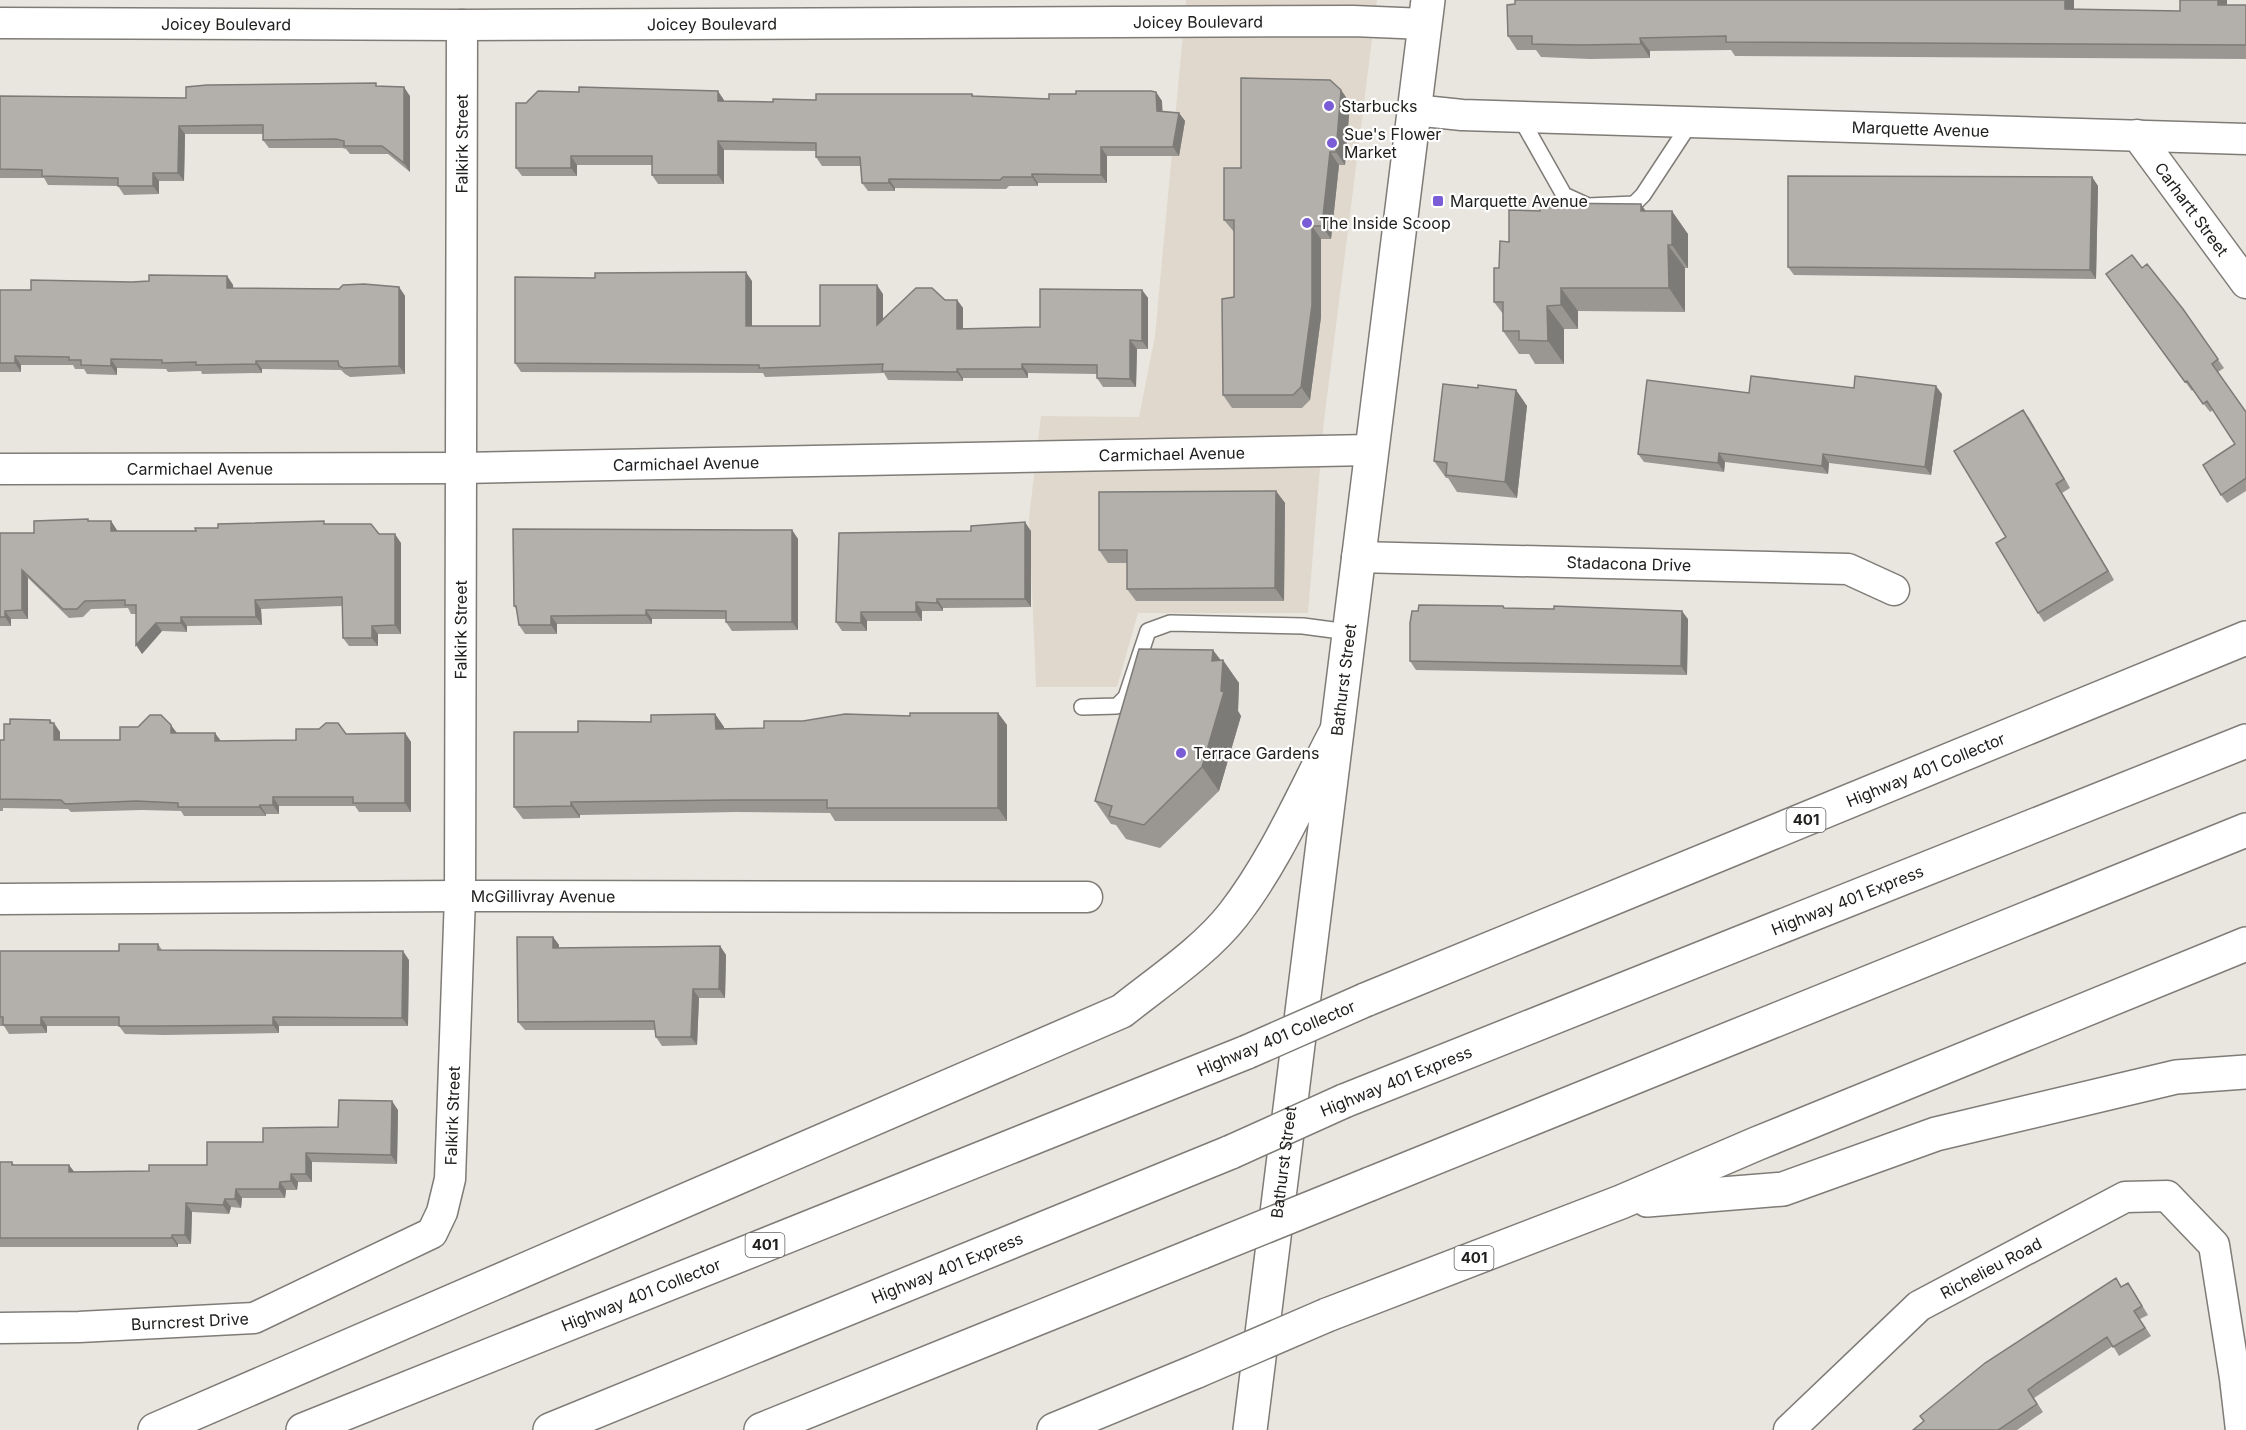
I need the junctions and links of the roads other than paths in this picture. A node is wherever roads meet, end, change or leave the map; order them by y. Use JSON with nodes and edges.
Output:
{"nodes":[{"id":1,"x":48,"y":11,"type":"edge"},
{"id":2,"x":1426,"y":12,"type":"edge"},
{"id":3,"x":0,"y":23,"type":"edge"},
{"id":4,"x":462,"y":25,"type":"junction"},
{"id":5,"x":1414,"y":110,"type":"junction"},
{"id":6,"x":1520,"y":117,"type":"junction"},
{"id":7,"x":1691,"y":122,"type":"junction"},
{"id":8,"x":2137,"y":135,"type":"junction"},
{"id":9,"x":2246,"y":138,"type":"edge"},
{"id":10,"x":2246,"y":283,"type":"edge"},
{"id":11,"x":1370,"y":450,"type":"junction"},
{"id":12,"x":462,"y":468,"type":"junction"},
{"id":13,"x":0,"y":469,"type":"edge"},
{"id":14,"x":1357,"y":557,"type":"junction"},
{"id":15,"x":1894,"y":590,"type":"dead end"},
{"id":16,"x":1348,"y":632,"type":"junction"},
{"id":17,"x":2246,"y":638,"type":"edge"},
{"id":18,"x":1082,"y":707,"type":"dead end"},
{"id":19,"x":1335,"y":734,"type":"junction"},
{"id":20,"x":2246,"y":741,"type":"edge"},
{"id":21,"x":2246,"y":830,"type":"edge"},
{"id":22,"x":460,"y":896,"type":"junction"},
{"id":23,"x":1087,"y":897,"type":"dead end"},
{"id":24,"x":0,"y":899,"type":"edge"},
{"id":25,"x":2246,"y":944,"type":"edge"},
{"id":26,"x":2246,"y":1072,"type":"edge"},
{"id":27,"x":1622,"y":1202,"type":"junction"},
{"id":28,"x":432,"y":1233,"type":"joint"},
{"id":29,"x":0,"y":1328,"type":"edge"},
{"id":30,"x":155,"y":1430,"type":"edge"},
{"id":31,"x":303,"y":1430,"type":"edge"},
{"id":32,"x":550,"y":1430,"type":"edge"},
{"id":33,"x":761,"y":1430,"type":"edge"},
{"id":34,"x":1054,"y":1430,"type":"edge"},
{"id":35,"x":1250,"y":1430,"type":"edge"},
{"id":36,"x":1789,"y":1430,"type":"edge"},
{"id":37,"x":2241,"y":1430,"type":"edge"}],
"edges":[{"from":1,"to":3,"type":"street","name":"Joicey Boulevard"},
{"from":1,"to":4,"type":"street","name":"Joicey Boulevard"},
{"from":2,"to":4,"type":"street","name":"Joicey Boulevard"},
{"from":2,"to":5,"type":"main road","name":"Bathurst Street"},
{"from":4,"to":12,"type":"street","name":"Falkirk Street"},
{"from":5,"to":6,"type":"street","name":"Marquette Avenue"},
{"from":5,"to":11,"type":"main road","name":"Bathurst Street"},
{"from":6,"to":7,"type":"street","name":"Marquette Avenue"},
{"from":6,"to":7,"type":"lane"},
{"from":7,"to":8,"type":"street","name":"Marquette Avenue"},
{"from":8,"to":9,"type":"street","name":"Marquette Avenue"},
{"from":8,"to":10,"type":"street","name":"Carhartt Street"},
{"from":11,"to":12,"type":"street","name":"Carmichael Avenue"},
{"from":11,"to":14,"type":"main road","name":"Bathurst Street"},
{"from":12,"to":13,"type":"street","name":"Carmichael Avenue"},
{"from":12,"to":22,"type":"street","name":"Falkirk Street"},
{"from":14,"to":15,"type":"street","name":"Stadacona Drive"},
{"from":14,"to":16,"type":"main road","name":"Bathurst Street"},
{"from":16,"to":18,"type":"lane"},
{"from":16,"to":19,"type":"main road","name":"Bathurst Street"},
{"from":17,"to":31,"type":"main road","name":"Highway 401 Collector","number":"401","bridge":true},
{"from":19,"to":30,"type":"main road"},
{"from":19,"to":35,"type":"main road","name":"Bathurst Street"},
{"from":20,"to":32,"type":"main road","name":"Highway 401 Express","bridge":true},
{"from":21,"to":33,"type":"main road","bridge":true},
{"from":22,"to":23,"type":"street","name":"McGillivray Avenue"},
{"from":22,"to":24,"type":"street","name":"McGillivray Avenue"},
{"from":22,"to":28,"type":"street","name":"Falkirk Street"},
{"from":25,"to":27,"type":"main road","number":"401"},
{"from":26,"to":27,"type":"main road"},
{"from":27,"to":34,"type":"main road","number":"401","bridge":true},
{"from":28,"to":29,"type":"street","name":"Burncrest Drive"},
{"from":36,"to":37,"type":"street","name":"Richelieu Road"}]}
